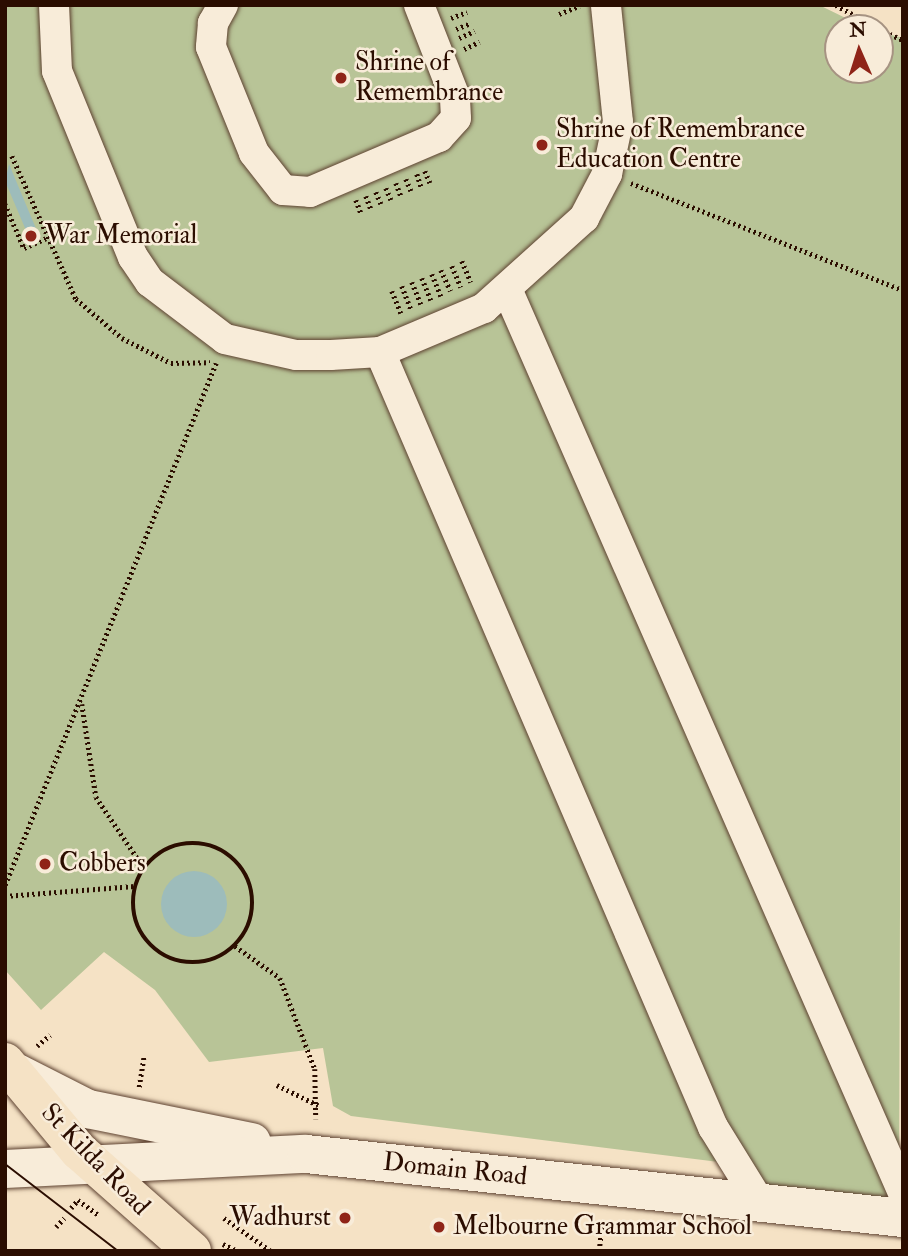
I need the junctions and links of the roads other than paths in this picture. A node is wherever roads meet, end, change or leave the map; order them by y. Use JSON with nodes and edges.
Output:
{"nodes":[{"id":1,"x":54,"y":5,"type":"edge"},
{"id":2,"x":223,"y":5,"type":"edge"},
{"id":3,"x":419,"y":5,"type":"edge"},
{"id":4,"x":606,"y":5,"type":"edge"},
{"id":5,"x":507,"y":289,"type":"junction"},
{"id":6,"x":380,"y":352,"type":"junction"},
{"id":7,"x":7,"y":1064,"type":"edge"},
{"id":8,"x":311,"y":1136,"type":"junction"},
{"id":9,"x":94,"y":1164,"type":"junction"},
{"id":10,"x":5,"y":1168,"type":"edge"},
{"id":11,"x":903,"y":1193,"type":"edge"},
{"id":12,"x":760,"y":1203,"type":"junction"},
{"id":13,"x":903,"y":1218,"type":"edge"},
{"id":14,"x":192,"y":1251,"type":"edge"}],
"edges":[{"from":1,"to":6,"type":"street"},
{"from":2,"to":3,"type":"street"},
{"from":4,"to":5,"type":"street"},
{"from":5,"to":6,"type":"street"},
{"from":5,"to":11,"type":"street"},
{"from":6,"to":12,"type":"street"},
{"from":7,"to":8,"type":"street"},
{"from":7,"to":9,"type":"main road","name":"St Kilda Road"},
{"from":8,"to":9,"type":"street","name":"Domain Road"},
{"from":8,"to":12,"type":"street","name":"Domain Road"},
{"from":9,"to":10,"type":"street","name":"Domain Road"},
{"from":9,"to":14,"type":"main road","name":"St Kilda Road"},
{"from":12,"to":13,"type":"street","name":"Domain Road"}]}
